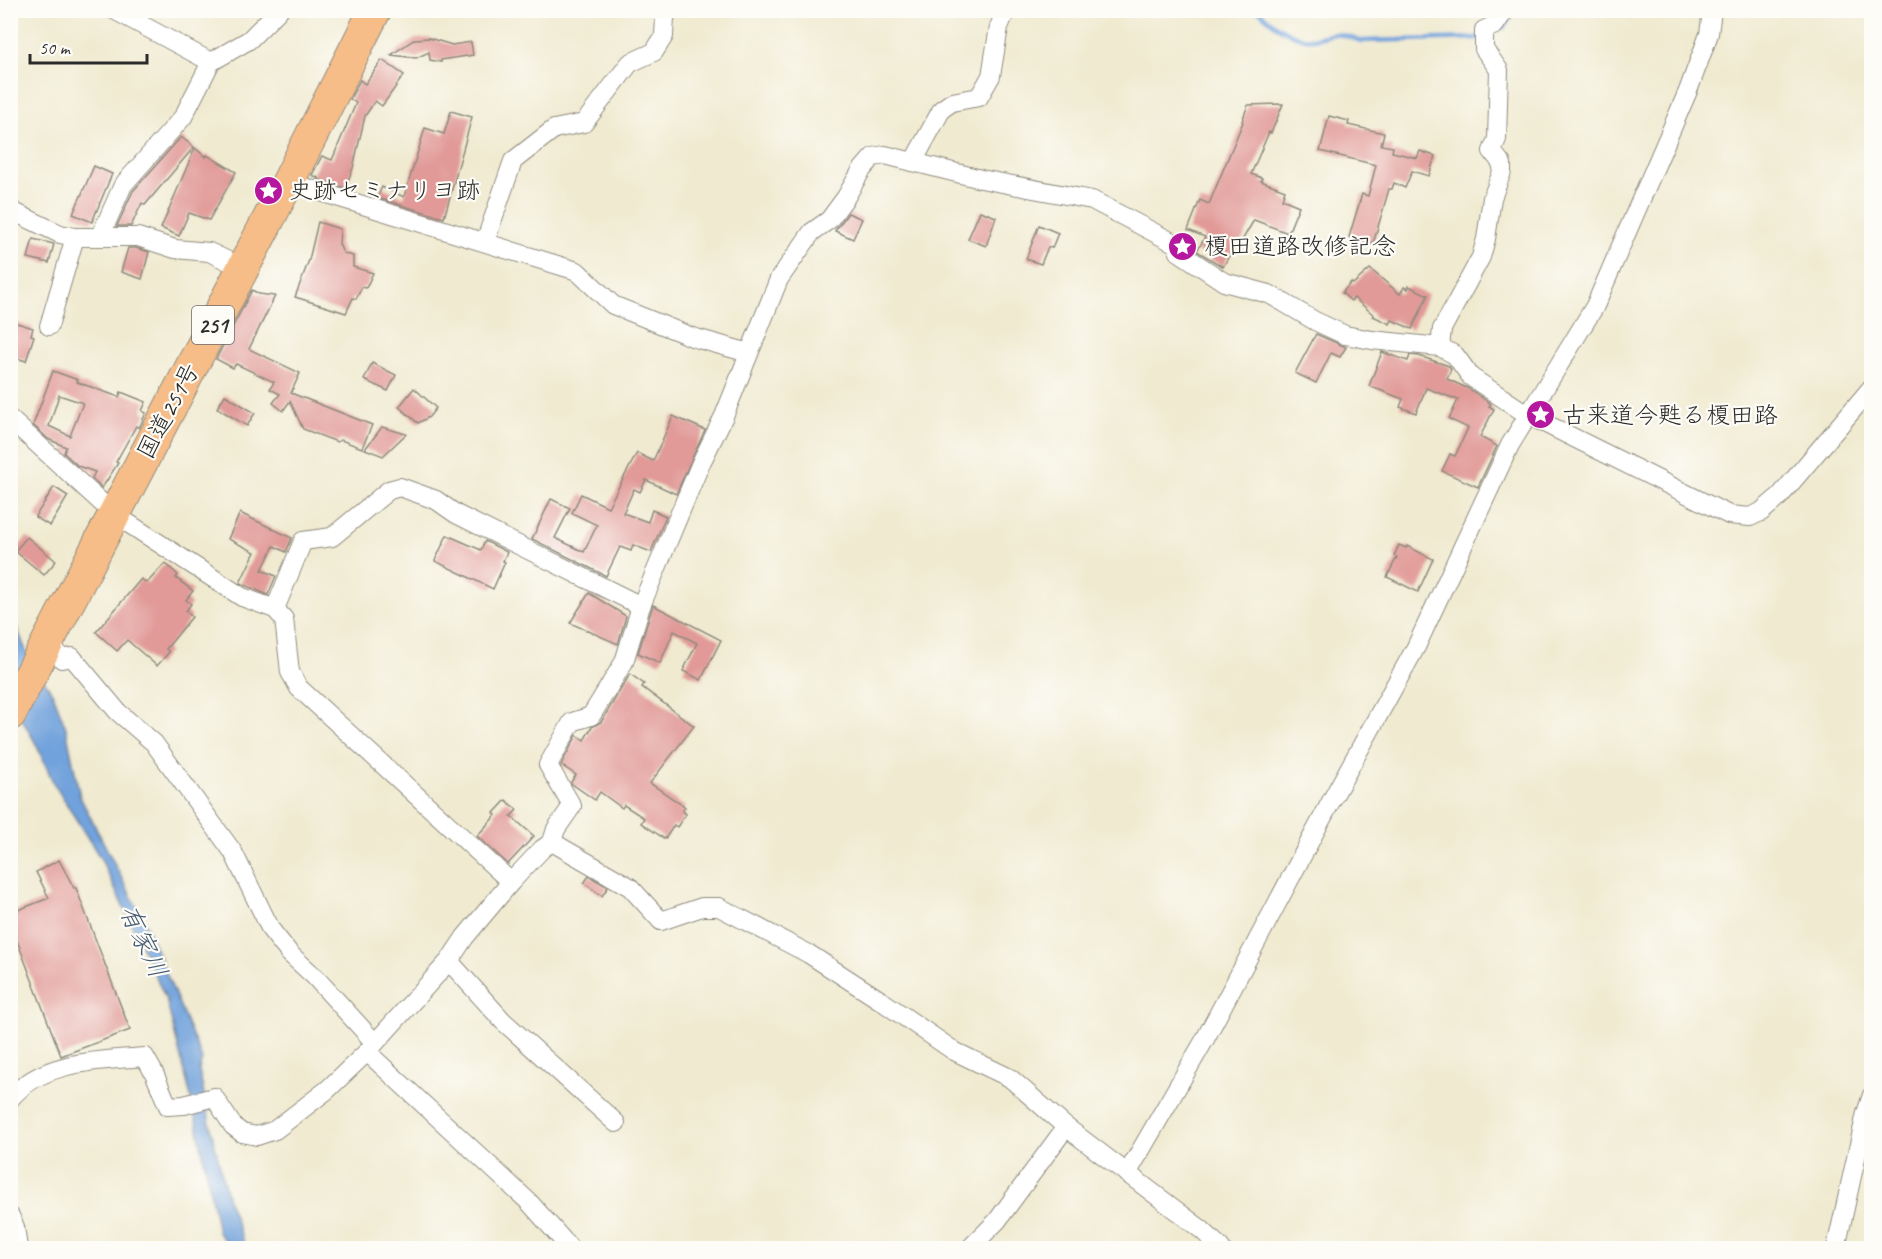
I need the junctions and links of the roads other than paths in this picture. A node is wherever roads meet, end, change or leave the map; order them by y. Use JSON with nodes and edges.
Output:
{"nodes":[{"id":1,"x":114,"y":10,"type":"edge"},
{"id":2,"x":279,"y":10,"type":"edge"},
{"id":3,"x":375,"y":10,"type":"edge"},
{"id":4,"x":670,"y":10,"type":"edge"},
{"id":5,"x":1006,"y":10,"type":"edge"},
{"id":6,"x":1505,"y":10,"type":"edge"},
{"id":7,"x":1712,"y":10,"type":"edge"},
{"id":8,"x":212,"y":62,"type":"junction"},
{"id":9,"x":913,"y":162,"type":"junction"},
{"id":10,"x":288,"y":182,"type":"junction"},
{"id":11,"x":10,"y":210,"type":"edge"},
{"id":12,"x":75,"y":237,"type":"junction"},
{"id":13,"x":100,"y":237,"type":"junction"},
{"id":14,"x":485,"y":242,"type":"junction"},
{"id":15,"x":243,"y":268,"type":"junction"},
{"id":16,"x":49,"y":326,"type":"dead end"},
{"id":17,"x":1440,"y":347,"type":"junction"},
{"id":18,"x":749,"y":352,"type":"junction"},
{"id":19,"x":1872,"y":387,"type":"edge"},
{"id":20,"x":1528,"y":415,"type":"junction"},
{"id":21,"x":10,"y":419,"type":"edge"},
{"id":22,"x":114,"y":514,"type":"junction"},
{"id":23,"x":641,"y":606,"type":"junction"},
{"id":24,"x":275,"y":609,"type":"junction"},
{"id":25,"x":54,"y":646,"type":"junction"},
{"id":26,"x":10,"y":714,"type":"edge"},
{"id":27,"x":552,"y":842,"type":"junction"},
{"id":28,"x":511,"y":882,"type":"junction"},
{"id":29,"x":450,"y":961,"type":"junction"},
{"id":30,"x":371,"y":1047,"type":"junction"},
{"id":31,"x":1872,"y":1095,"type":"edge"},
{"id":32,"x":10,"y":1099,"type":"edge"},
{"id":33,"x":616,"y":1123,"type":"dead end"},
{"id":34,"x":1066,"y":1127,"type":"junction"},
{"id":35,"x":1127,"y":1174,"type":"junction"},
{"id":36,"x":10,"y":1216,"type":"edge"},
{"id":37,"x":18,"y":1248,"type":"edge"},
{"id":38,"x":570,"y":1248,"type":"edge"},
{"id":39,"x":970,"y":1248,"type":"edge"},
{"id":40,"x":1221,"y":1248,"type":"edge"},
{"id":41,"x":1836,"y":1248,"type":"edge"}],
"edges":[{"from":1,"to":8,"type":"street"},
{"from":2,"to":8,"type":"street"},
{"from":3,"to":10,"type":"highway","name":"国道251号","number":"251"},
{"from":4,"to":14,"type":"street"},
{"from":5,"to":9,"type":"street"},
{"from":6,"to":17,"type":"street"},
{"from":7,"to":20,"type":"street"},
{"from":8,"to":13,"type":"street"},
{"from":9,"to":17,"type":"street"},
{"from":9,"to":18,"type":"street"},
{"from":10,"to":14,"type":"street"},
{"from":10,"to":15,"type":"highway","name":"国道251号","number":"251"},
{"from":11,"to":12,"type":"street"},
{"from":12,"to":13,"type":"street"},
{"from":12,"to":16,"type":"street"},
{"from":13,"to":15,"type":"street"},
{"from":14,"to":18,"type":"street"},
{"from":15,"to":22,"type":"highway","name":"国道251号","number":"251"},
{"from":17,"to":20,"type":"street"},
{"from":18,"to":23,"type":"street"},
{"from":19,"to":20,"type":"street"},
{"from":20,"to":35,"type":"street"},
{"from":21,"to":22,"type":"street"},
{"from":22,"to":24,"type":"street"},
{"from":22,"to":25,"type":"highway","name":"国道251号","number":"251"},
{"from":23,"to":24,"type":"street"},
{"from":23,"to":27,"type":"street"},
{"from":24,"to":28,"type":"street"},
{"from":25,"to":26,"type":"highway","name":"国道251号","number":"251"},
{"from":25,"to":30,"type":"street"},
{"from":27,"to":28,"type":"street"},
{"from":27,"to":34,"type":"street"},
{"from":28,"to":29,"type":"street"},
{"from":29,"to":30,"type":"street"},
{"from":29,"to":33,"type":"street"},
{"from":30,"to":32,"type":"street"},
{"from":30,"to":38,"type":"street"},
{"from":31,"to":41,"type":"street"},
{"from":34,"to":35,"type":"street"},
{"from":34,"to":39,"type":"street"},
{"from":35,"to":40,"type":"street"},
{"from":36,"to":37,"type":"street"}]}
